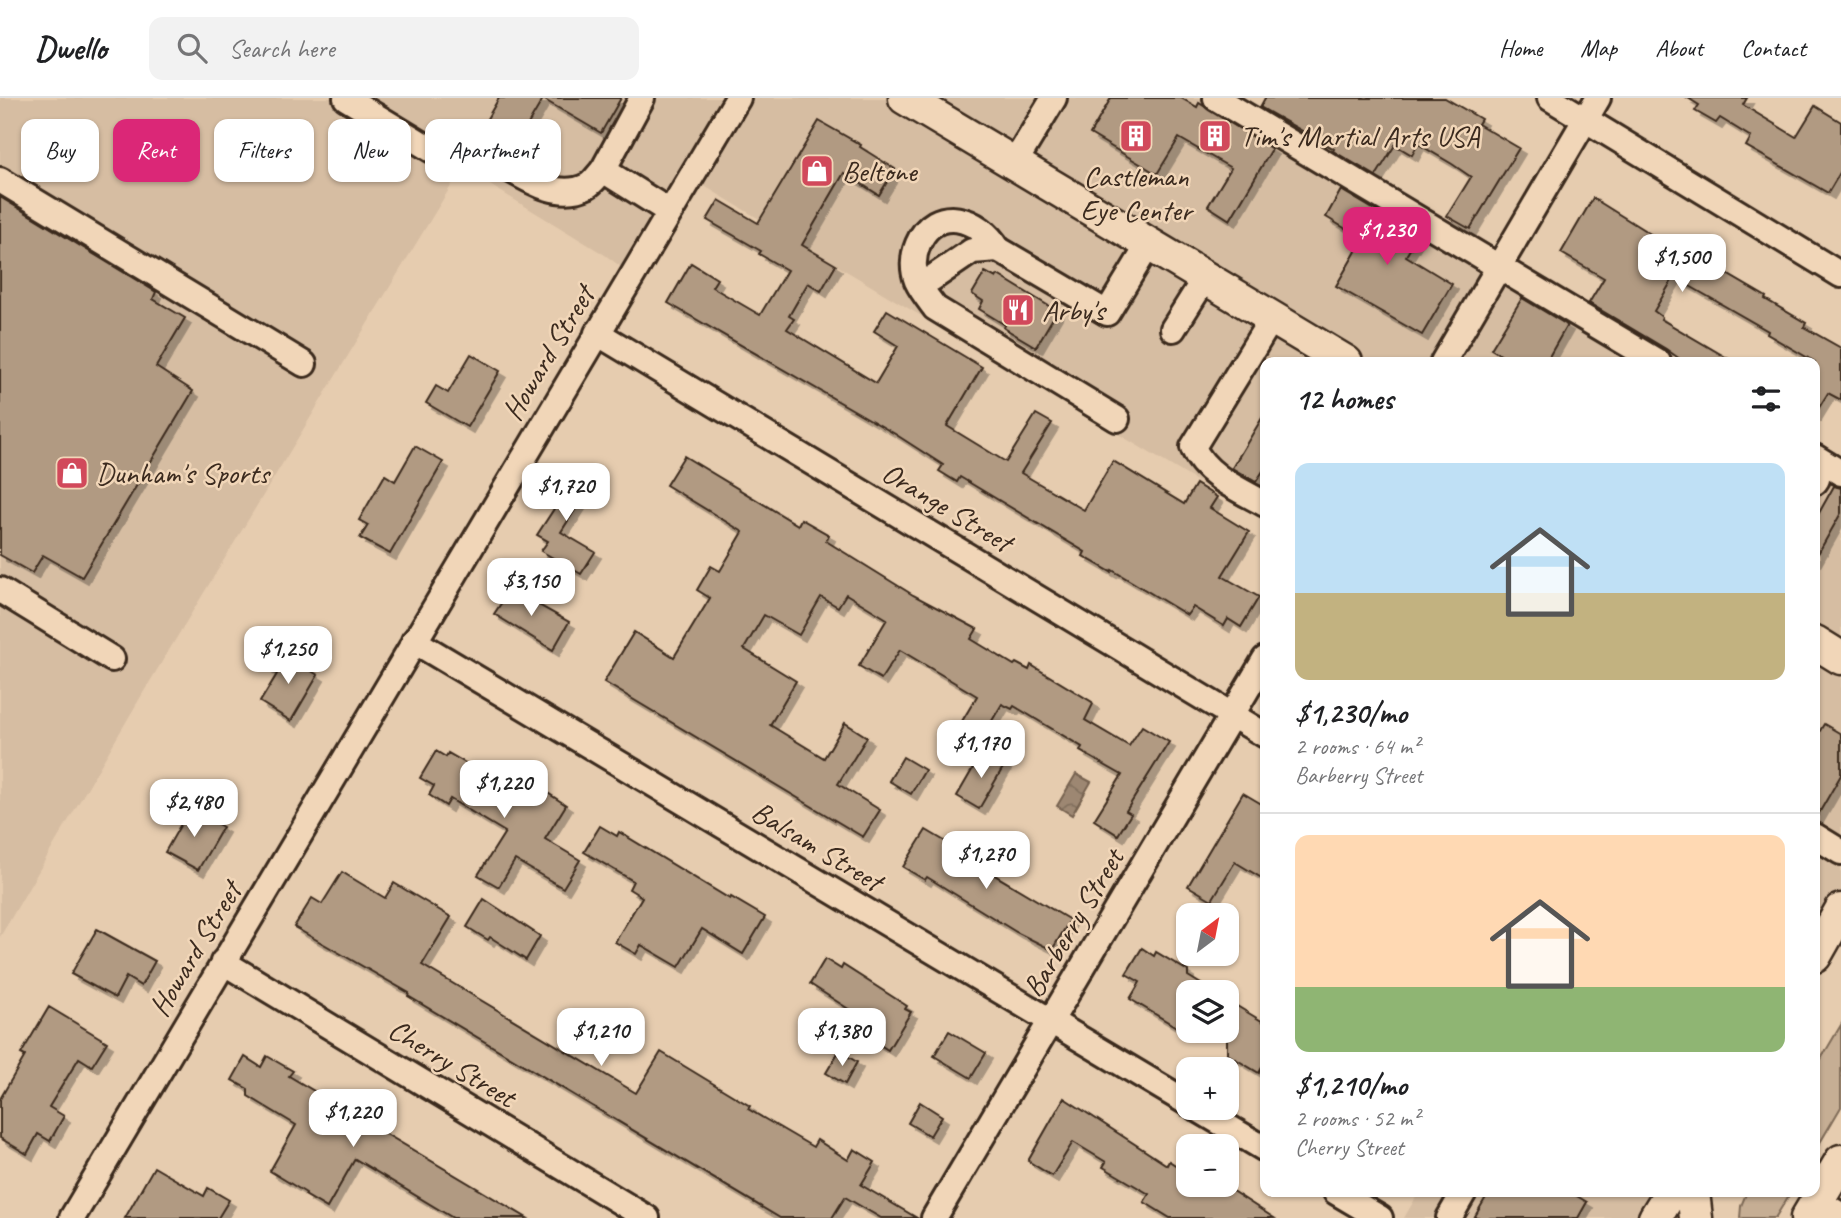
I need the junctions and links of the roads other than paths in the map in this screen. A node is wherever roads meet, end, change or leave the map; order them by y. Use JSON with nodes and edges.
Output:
{"nodes":[{"id":1,"x":346,"y":98,"type":"edge"},
{"id":2,"x":642,"y":98,"type":"edge"},
{"id":3,"x":738,"y":98,"type":"edge"},
{"id":4,"x":905,"y":98,"type":"edge"},
{"id":5,"x":1054,"y":98,"type":"edge"},
{"id":6,"x":1216,"y":98,"type":"edge"},
{"id":7,"x":1550,"y":98,"type":"edge"},
{"id":8,"x":1598,"y":98,"type":"edge"},
{"id":9,"x":1585,"y":119,"type":"junction"},
{"id":10,"x":425,"y":146,"type":"edge"},
{"id":11,"x":1014,"y":164,"type":"junction"},
{"id":12,"x":603,"y":170,"type":"junction"},
{"id":13,"x":0,"y":180,"type":"edge"},
{"id":14,"x":535,"y":182,"type":"edge"},
{"id":15,"x":670,"y":212,"type":"junction"},
{"id":16,"x":1149,"y":244,"type":"junction"},
{"id":17,"x":998,"y":249,"type":"junction"},
{"id":18,"x":1500,"y":266,"type":"junction"},
{"id":19,"x":1841,"y":275,"type":"edge"},
{"id":20,"x":1205,"y":278,"type":"junction"},
{"id":21,"x":1272,"y":318,"type":"junction"},
{"id":22,"x":1173,"y":329,"type":"dead end"},
{"id":23,"x":597,"y":333,"type":"junction"},
{"id":24,"x":1338,"y":357,"type":"edge"},
{"id":25,"x":1446,"y":357,"type":"edge"},
{"id":26,"x":1650,"y":357,"type":"edge"},
{"id":27,"x":304,"y":364,"type":"dead end"},
{"id":28,"x":1038,"y":371,"type":"junction"},
{"id":29,"x":1117,"y":419,"type":"dead end"},
{"id":30,"x":1820,"y":460,"type":"edge"},
{"id":31,"x":1841,"y":473,"type":"edge"},
{"id":32,"x":1260,"y":502,"type":"edge"},
{"id":33,"x":0,"y":590,"type":"edge"},
{"id":34,"x":414,"y":641,"type":"junction"},
{"id":35,"x":1820,"y":645,"type":"edge"},
{"id":36,"x":1841,"y":658,"type":"edge"},
{"id":37,"x":112,"y":659,"type":"dead end"},
{"id":38,"x":1260,"y":667,"type":"edge"},
{"id":39,"x":1232,"y":715,"type":"junction"},
{"id":40,"x":1260,"y":732,"type":"edge"},
{"id":41,"x":1820,"y":839,"type":"edge"},
{"id":42,"x":1841,"y":852,"type":"edge"},
{"id":43,"x":1841,"y":910,"type":"edge"},
{"id":44,"x":1820,"y":947,"type":"edge"},
{"id":45,"x":223,"y":962,"type":"junction"},
{"id":46,"x":1050,"y":1023,"type":"junction"},
{"id":47,"x":1176,"y":1096,"type":"edge"},
{"id":48,"x":1215,"y":1120,"type":"edge"},
{"id":49,"x":1260,"y":1146,"type":"edge"},
{"id":50,"x":1841,"y":1161,"type":"edge"},
{"id":51,"x":1344,"y":1197,"type":"edge"},
{"id":52,"x":1461,"y":1197,"type":"edge"},
{"id":53,"x":1668,"y":1197,"type":"edge"},
{"id":54,"x":1694,"y":1197,"type":"edge"},
{"id":55,"x":1822,"y":1211,"type":"edge"},
{"id":56,"x":72,"y":1218,"type":"edge"},
{"id":57,"x":648,"y":1218,"type":"edge"},
{"id":58,"x":934,"y":1218,"type":"edge"},
{"id":59,"x":1380,"y":1218,"type":"edge"},
{"id":60,"x":1449,"y":1218,"type":"edge"},
{"id":61,"x":1655,"y":1218,"type":"edge"},
{"id":62,"x":1696,"y":1218,"type":"edge"}],
"edges":[{"from":1,"to":10,"type":"street"},
{"from":2,"to":12,"type":"street"},
{"from":3,"to":15,"type":"street","name":"Howard Street"},
{"from":4,"to":11,"type":"main road"},
{"from":5,"to":11,"type":"street"},
{"from":6,"to":18,"type":"street"},
{"from":7,"to":9,"type":"street"},
{"from":8,"to":9,"type":"street"},
{"from":9,"to":18,"type":"street"},
{"from":9,"to":19,"type":"street"},
{"from":11,"to":16,"type":"main road"},
{"from":12,"to":14,"type":"street"},
{"from":12,"to":15,"type":"street"},
{"from":13,"to":27,"type":"street"},
{"from":15,"to":23,"type":"street","name":"Howard Street"},
{"from":16,"to":17,"type":"street"},
{"from":16,"to":20,"type":"main road"},
{"from":17,"to":28,"type":"street"},
{"from":17,"to":28,"type":"street"},
{"from":18,"to":25,"type":"street"},
{"from":18,"to":26,"type":"street"},
{"from":20,"to":21,"type":"main road"},
{"from":20,"to":22,"type":"street"},
{"from":21,"to":24,"type":"main road"},
{"from":21,"to":32,"type":"street"},
{"from":23,"to":34,"type":"street","name":"Howard Street"},
{"from":23,"to":39,"type":"street","name":"Orange Street"},
{"from":28,"to":29,"type":"street"},
{"from":30,"to":31,"type":"street"},
{"from":33,"to":37,"type":"street"},
{"from":34,"to":45,"type":"street","name":"Howard Street"},
{"from":34,"to":46,"type":"street","name":"Balsam Street"},
{"from":35,"to":36,"type":"main road"},
{"from":38,"to":39,"type":"street","name":"Barberry Street"},
{"from":39,"to":40,"type":"street","name":"Orange Street"},
{"from":39,"to":46,"type":"street","name":"Barberry Street"},
{"from":41,"to":42,"type":"street"},
{"from":43,"to":44,"type":"main road"},
{"from":45,"to":56,"type":"street","name":"Howard Street"},
{"from":45,"to":57,"type":"street","name":"Cherry Street"},
{"from":46,"to":47,"type":"street","name":"Balsam Street"},
{"from":46,"to":58,"type":"street","name":"Barberry Street"},
{"from":48,"to":49,"type":"street"},
{"from":50,"to":55,"type":"main road"},
{"from":51,"to":59,"type":"street"},
{"from":52,"to":60,"type":"street"},
{"from":53,"to":61,"type":"main road"},
{"from":54,"to":62,"type":"main road"}]}
